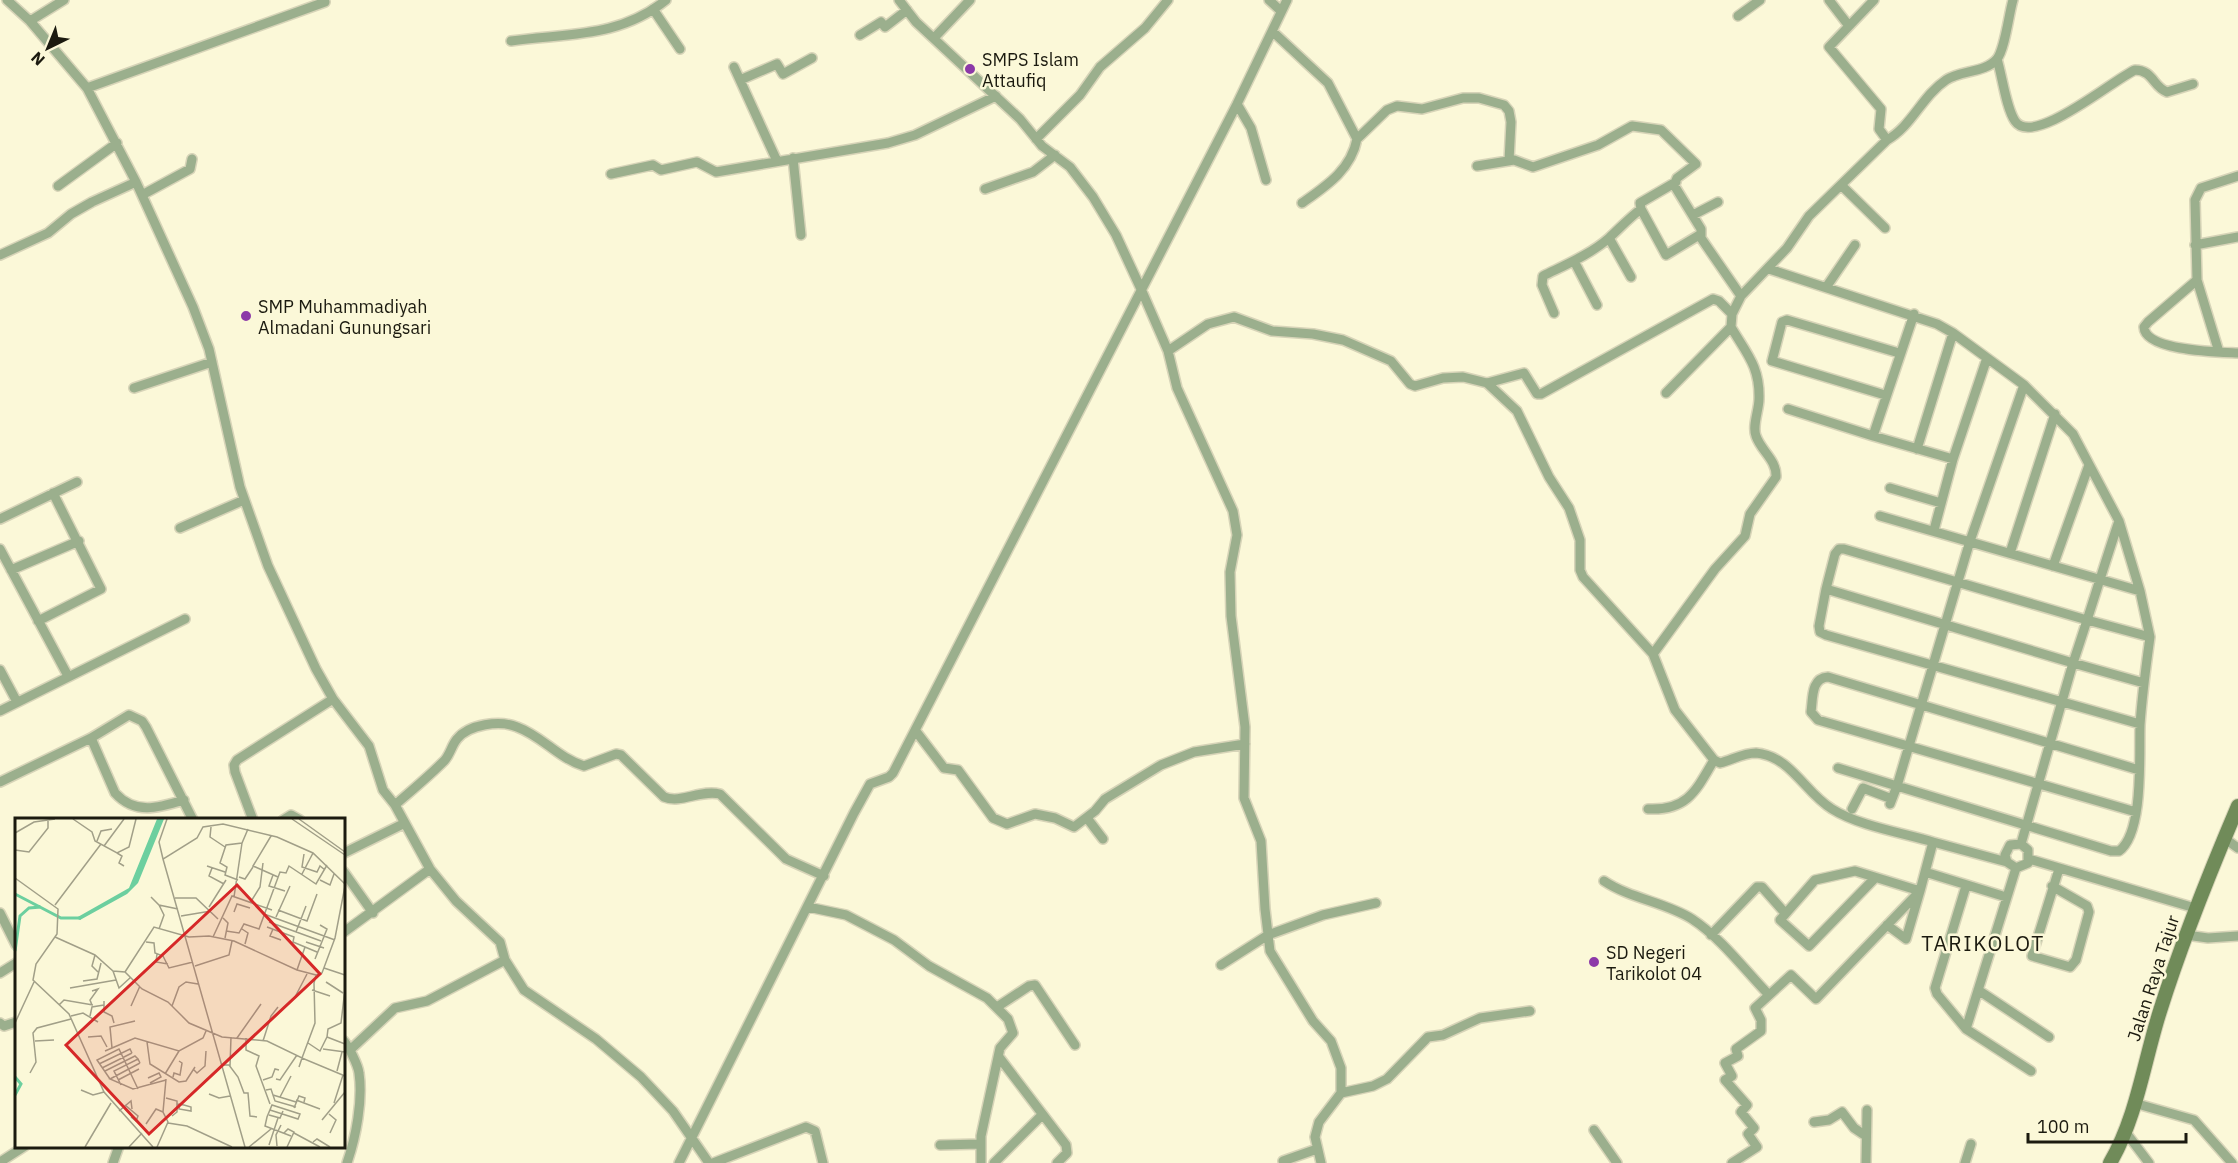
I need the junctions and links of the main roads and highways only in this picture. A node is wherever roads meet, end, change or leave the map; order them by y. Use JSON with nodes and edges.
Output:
{"nodes":[{"id":1,"x":2238,"y":806,"type":"edge"},
{"id":2,"x":2110,"y":1163,"type":"edge"}],
"edges":[{"from":1,"to":2,"type":"main road","name":"Jalan Raya Tajur"}]}
